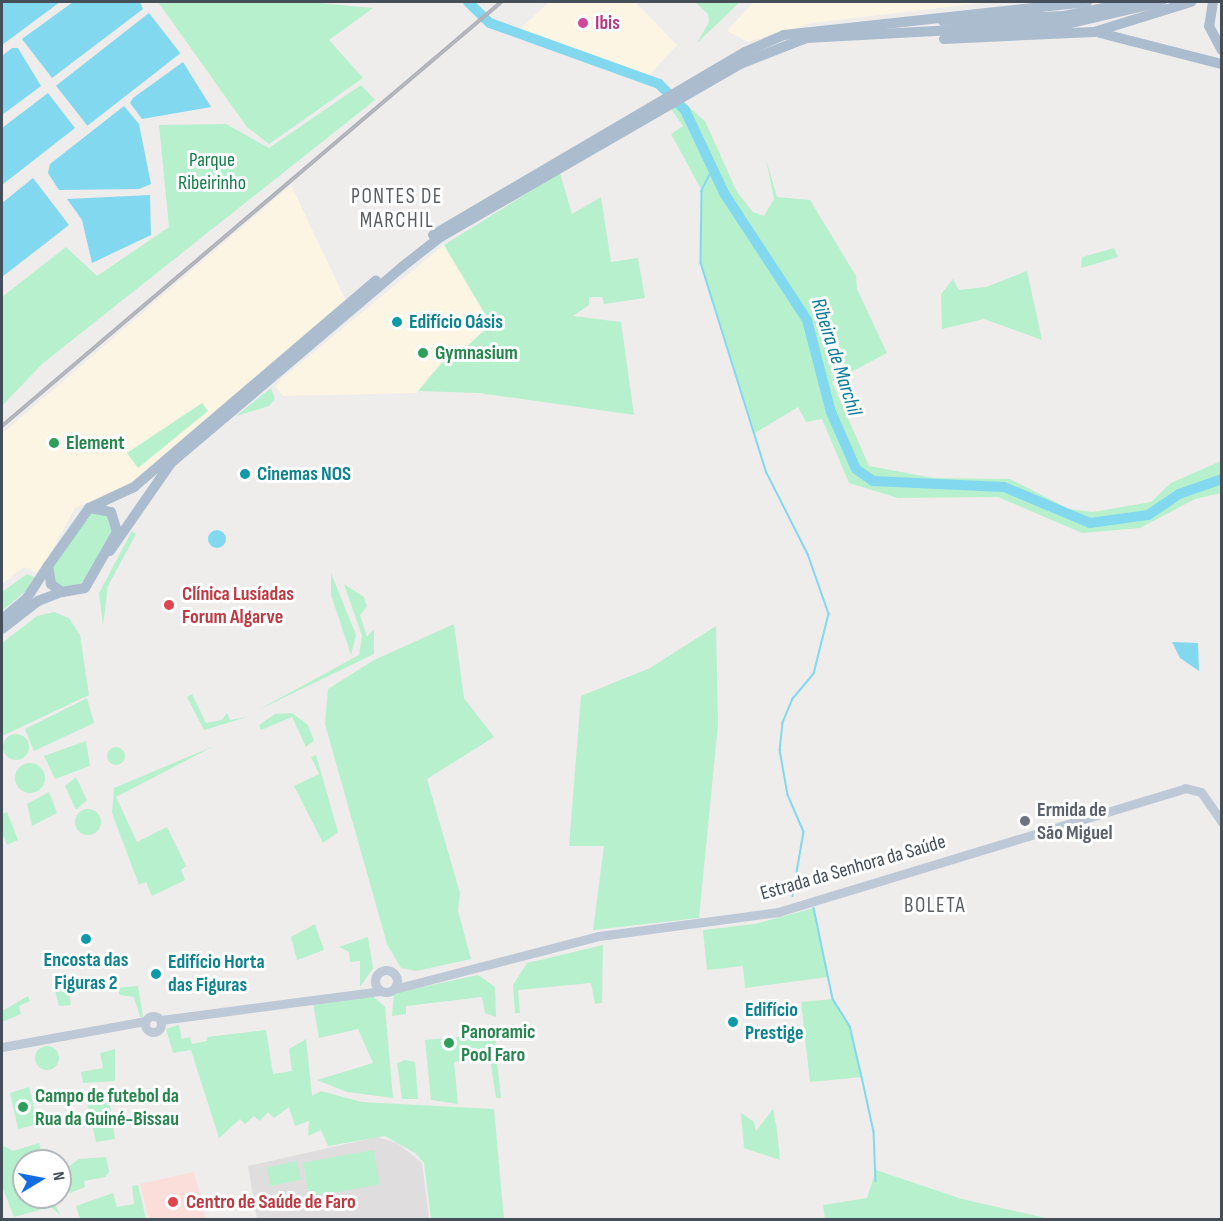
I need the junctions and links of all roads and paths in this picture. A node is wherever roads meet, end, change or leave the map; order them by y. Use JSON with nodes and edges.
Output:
{"nodes":[{"id":1,"x":1087,"y":2,"type":"edge"},
{"id":2,"x":1133,"y":2,"type":"edge"},
{"id":3,"x":1161,"y":2,"type":"edge"},
{"id":4,"x":1191,"y":2,"type":"edge"},
{"id":5,"x":1213,"y":2,"type":"edge"},
{"id":6,"x":1043,"y":4,"type":"edge"},
{"id":7,"x":912,"y":20,"type":"junction"},
{"id":8,"x":1094,"y":32,"type":"junction"},
{"id":9,"x":906,"y":36,"type":"junction"},
{"id":10,"x":1221,"y":50,"type":"edge"},
{"id":11,"x":1221,"y":64,"type":"edge"},
{"id":12,"x":681,"y":93,"type":"junction"},
{"id":13,"x":663,"y":103,"type":"junction"},
{"id":14,"x":89,"y":507,"type":"junction"},
{"id":15,"x":110,"y":551,"type":"junction"},
{"id":16,"x":45,"y":570,"type":"junction"},
{"id":17,"x":62,"y":592,"type":"junction"},
{"id":18,"x":2,"y":620,"type":"edge"},
{"id":19,"x":2,"y":629,"type":"edge"},
{"id":20,"x":1221,"y":822,"type":"edge"},
{"id":21,"x":393,"y":972,"type":"junction"},
{"id":22,"x":437,"y":976,"type":"junction"},
{"id":23,"x":376,"y":977,"type":"junction"},
{"id":24,"x":394,"y":989,"type":"junction"},
{"id":25,"x":380,"y":991,"type":"junction"},
{"id":26,"x":358,"y":992,"type":"junction"},
{"id":27,"x":161,"y":1020,"type":"junction"},
{"id":28,"x":145,"y":1021,"type":"junction"},
{"id":29,"x":2,"y":1047,"type":"edge"}],
"edges":[{"from":1,"to":6,"type":"main road"},
{"from":2,"to":7,"type":"main road"},
{"from":3,"to":9,"type":"main road"},
{"from":4,"to":8,"type":"main road"},
{"from":5,"to":10,"type":"main road"},
{"from":6,"to":7,"type":"main road"},
{"from":7,"to":12,"type":"main road"},
{"from":8,"to":9,"type":"main road"},
{"from":8,"to":11,"type":"main road"},
{"from":9,"to":12,"type":"main road"},
{"from":12,"to":13,"type":"main road"},
{"from":13,"to":14,"type":"main road"},
{"from":13,"to":15,"type":"main road"},
{"from":14,"to":15,"type":"main road"},
{"from":14,"to":16,"type":"main road"},
{"from":15,"to":17,"type":"main road"},
{"from":16,"to":17,"type":"main road"},
{"from":16,"to":18,"type":"main road"},
{"from":17,"to":19,"type":"main road"},
{"from":20,"to":22,"type":"street","name":"Estrada da Senhora da Saúde"},
{"from":21,"to":22,"type":"street"},
{"from":21,"to":23,"type":"street"},
{"from":21,"to":24,"type":"street"},
{"from":22,"to":24,"type":"street","name":"Estrada da Senhora da Saúde"},
{"from":23,"to":25,"type":"street"},
{"from":23,"to":26,"type":"street"},
{"from":24,"to":25,"type":"street","name":"Estrada da Senhora da Saúde"},
{"from":25,"to":26,"type":"street","name":"Estrada da Senhora da Saúde"},
{"from":26,"to":27,"type":"street"},
{"from":27,"to":28,"type":"street"},
{"from":27,"to":28,"type":"street"},
{"from":28,"to":29,"type":"street"}]}
